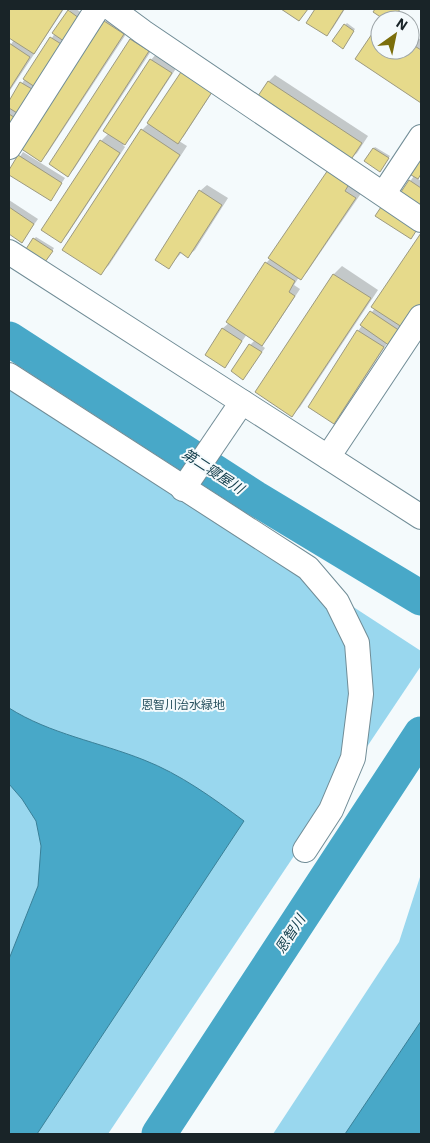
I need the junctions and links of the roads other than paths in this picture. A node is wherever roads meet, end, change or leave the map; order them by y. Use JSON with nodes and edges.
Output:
{"nodes":[{"id":1,"x":97,"y":9,"type":"edge"},
{"id":2,"x":112,"y":9,"type":"edge"},
{"id":3,"x":421,"y":137,"type":"edge"},
{"id":4,"x":9,"y":147,"type":"edge"},
{"id":5,"x":384,"y":193,"type":"junction"},
{"id":6,"x":421,"y":220,"type":"edge"},
{"id":7,"x":9,"y":252,"type":"edge"},
{"id":8,"x":421,"y":317,"type":"edge"},
{"id":9,"x":9,"y":375,"type":"edge"},
{"id":10,"x":242,"y":402,"type":"junction"},
{"id":11,"x":328,"y":457,"type":"junction"},
{"id":12,"x":183,"y":489,"type":"junction"},
{"id":13,"x":421,"y":517,"type":"edge"},
{"id":14,"x":305,"y":850,"type":"dead end"}],
"edges":[{"from":1,"to":4,"type":"street"},
{"from":2,"to":5,"type":"street"},
{"from":3,"to":5,"type":"street"},
{"from":5,"to":6,"type":"street"},
{"from":7,"to":10,"type":"street"},
{"from":8,"to":11,"type":"street"},
{"from":9,"to":12,"type":"street"},
{"from":10,"to":11,"type":"street"},
{"from":10,"to":12,"type":"street"},
{"from":11,"to":13,"type":"street"},
{"from":12,"to":14,"type":"street"}]}
